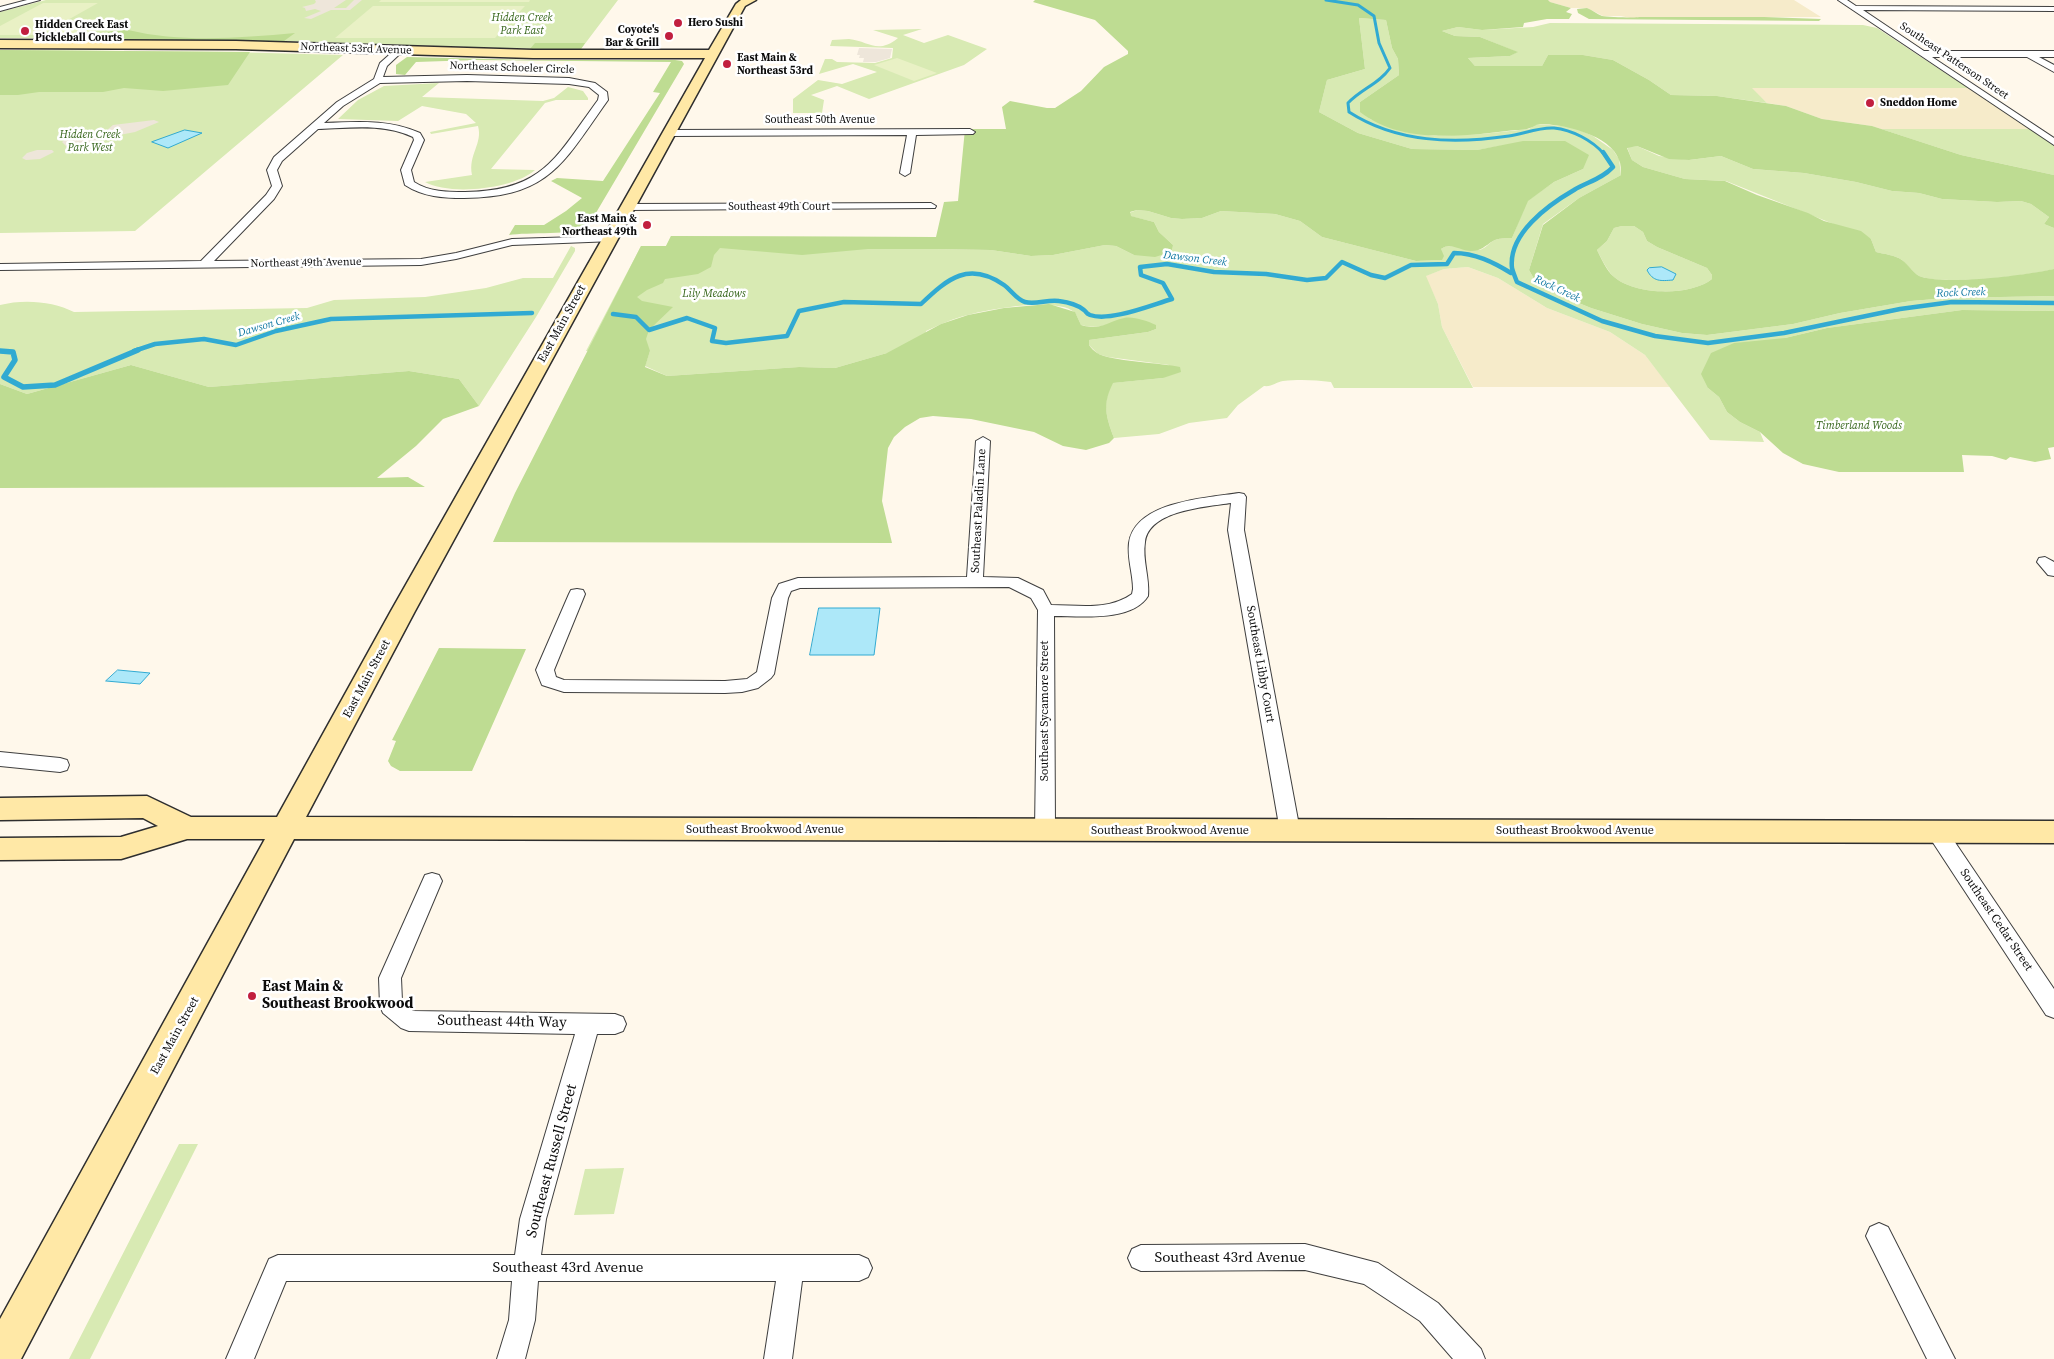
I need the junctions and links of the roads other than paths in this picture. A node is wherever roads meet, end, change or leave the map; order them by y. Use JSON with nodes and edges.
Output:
{"nodes":[{"id":1,"x":25,"y":0,"type":"edge"},
{"id":2,"x":36,"y":0,"type":"edge"},
{"id":3,"x":1842,"y":0,"type":"edge"},
{"id":4,"x":742,"y":1,"type":"edge"},
{"id":5,"x":0,"y":8,"type":"edge"},
{"id":6,"x":1854,"y":8,"type":"junction"},
{"id":7,"x":2054,"y":9,"type":"edge"},
{"id":8,"x":0,"y":44,"type":"edge"},
{"id":9,"x":400,"y":50,"type":"junction"},
{"id":10,"x":712,"y":54,"type":"junction"},
{"id":11,"x":1923,"y":54,"type":"junction"},
{"id":12,"x":2028,"y":54,"type":"junction"},
{"id":13,"x":2054,"y":54,"type":"edge"},
{"id":14,"x":2054,"y":69,"type":"edge"},
{"id":15,"x":378,"y":80,"type":"junction"},
{"id":16,"x":316,"y":126,"type":"junction"},
{"id":17,"x":970,"y":132,"type":"dead end"},
{"id":18,"x":670,"y":133,"type":"junction"},
{"id":19,"x":912,"y":133,"type":"junction"},
{"id":20,"x":2054,"y":142,"type":"edge"},
{"id":21,"x":905,"y":173,"type":"dead end"},
{"id":22,"x":931,"y":206,"type":"dead end"},
{"id":23,"x":628,"y":207,"type":"junction"},
{"id":24,"x":610,"y":239,"type":"junction"},
{"id":25,"x":204,"y":265,"type":"junction"},
{"id":26,"x":0,"y":267,"type":"edge"},
{"id":27,"x":983,"y":441,"type":"dead end"},
{"id":28,"x":975,"y":581,"type":"junction"},
{"id":29,"x":577,"y":594,"type":"dead end"},
{"id":30,"x":1046,"y":610,"type":"junction"},
{"id":31,"x":0,"y":759,"type":"edge"},
{"id":32,"x":60,"y":765,"type":"dead end"},
{"id":33,"x":0,"y":809,"type":"edge"},
{"id":34,"x":187,"y":828,"type":"junction"},
{"id":35,"x":287,"y":828,"type":"junction"},
{"id":36,"x":1045,"y":830,"type":"junction"},
{"id":37,"x":1290,"y":831,"type":"junction"},
{"id":38,"x":1937,"y":832,"type":"junction"},
{"id":39,"x":2054,"y":832,"type":"edge"},
{"id":40,"x":0,"y":849,"type":"edge"},
{"id":41,"x":432,"y":881,"type":"dead end"},
{"id":42,"x":2054,"y":1008,"type":"edge"},
{"id":43,"x":589,"y":1024,"type":"junction"},
{"id":44,"x":615,"y":1024,"type":"dead end"},
{"id":45,"x":1879,"y":1236,"type":"dead end"},
{"id":46,"x":1141,"y":1258,"type":"dead end"},
{"id":47,"x":526,"y":1268,"type":"junction"},
{"id":48,"x":791,"y":1268,"type":"junction"},
{"id":49,"x":859,"y":1268,"type":"dead end"},
{"id":50,"x":4,"y":1345,"type":"edge"},
{"id":51,"x":240,"y":1359,"type":"edge"},
{"id":52,"x":511,"y":1359,"type":"edge"},
{"id":53,"x":778,"y":1359,"type":"edge"},
{"id":54,"x":1471,"y":1359,"type":"edge"},
{"id":55,"x":1941,"y":1359,"type":"edge"}],
"edges":[{"from":1,"to":5,"type":"street"},
{"from":2,"to":5,"type":"street"},
{"from":3,"to":6,"type":"street","name":"Southeast Patterson Street"},
{"from":4,"to":10,"type":"main road","name":"East Main Street"},
{"from":6,"to":7,"type":"street"},
{"from":6,"to":11,"type":"street","name":"Southeast Patterson Street"},
{"from":8,"to":9,"type":"main road","name":"Northeast 53rd Avenue"},
{"from":9,"to":10,"type":"main road","name":"Northeast 53rd Avenue"},
{"from":9,"to":15,"type":"street"},
{"from":10,"to":18,"type":"main road","name":"East Main Street"},
{"from":11,"to":12,"type":"street"},
{"from":11,"to":20,"type":"street","name":"Southeast Patterson Street"},
{"from":12,"to":13,"type":"street"},
{"from":12,"to":14,"type":"street"},
{"from":15,"to":16,"type":"street"},
{"from":15,"to":16,"type":"street","name":"Northeast Schoeler Circle"},
{"from":16,"to":25,"type":"street"},
{"from":17,"to":19,"type":"street","name":"Southeast 50th Avenue"},
{"from":18,"to":19,"type":"street","name":"Southeast 50th Avenue"},
{"from":18,"to":23,"type":"main road","name":"East Main Street"},
{"from":19,"to":21,"type":"street"},
{"from":22,"to":23,"type":"street","name":"Southeast 49th Court"},
{"from":23,"to":24,"type":"main road","name":"East Main Street"},
{"from":24,"to":25,"type":"street","name":"Northeast 49th Avenue"},
{"from":24,"to":35,"type":"main road","name":"East Main Street"},
{"from":25,"to":26,"type":"street","name":"Northeast 49th Avenue"},
{"from":27,"to":28,"type":"street","name":"Southeast Paladin Lane"},
{"from":28,"to":29,"type":"street"},
{"from":28,"to":30,"type":"street","name":"Southeast Sycamore Street"},
{"from":30,"to":36,"type":"street","name":"Southeast Sycamore Street"},
{"from":30,"to":37,"type":"street","name":"Southeast Libby Court"},
{"from":31,"to":32,"type":"street"},
{"from":33,"to":34,"type":"main road"},
{"from":34,"to":35,"type":"main road","name":"Southeast Brookwood Avenue"},
{"from":34,"to":40,"type":"main road"},
{"from":35,"to":36,"type":"main road","name":"Southeast Brookwood Avenue"},
{"from":35,"to":50,"type":"main road","name":"East Main Street"},
{"from":36,"to":37,"type":"main road","name":"Southeast Brookwood Avenue"},
{"from":37,"to":38,"type":"main road","name":"Southeast Brookwood Avenue"},
{"from":38,"to":39,"type":"main road","name":"Southeast Brookwood Avenue"},
{"from":38,"to":42,"type":"street","name":"Southeast Cedar Street"},
{"from":41,"to":43,"type":"street","name":"Southeast 44th Way"},
{"from":43,"to":44,"type":"street","name":"Southeast 44th Way"},
{"from":43,"to":47,"type":"street","name":"Southeast Russell Street"},
{"from":45,"to":55,"type":"street"},
{"from":46,"to":54,"type":"street","name":"Southeast 43rd Avenue"},
{"from":47,"to":48,"type":"street","name":"Southeast 43rd Avenue"},
{"from":47,"to":51,"type":"street","name":"Southeast 43rd Avenue"},
{"from":47,"to":52,"type":"street","name":"Southeast Russell Street"},
{"from":48,"to":49,"type":"street","name":"Southeast 43rd Avenue"},
{"from":48,"to":53,"type":"street"}]}
